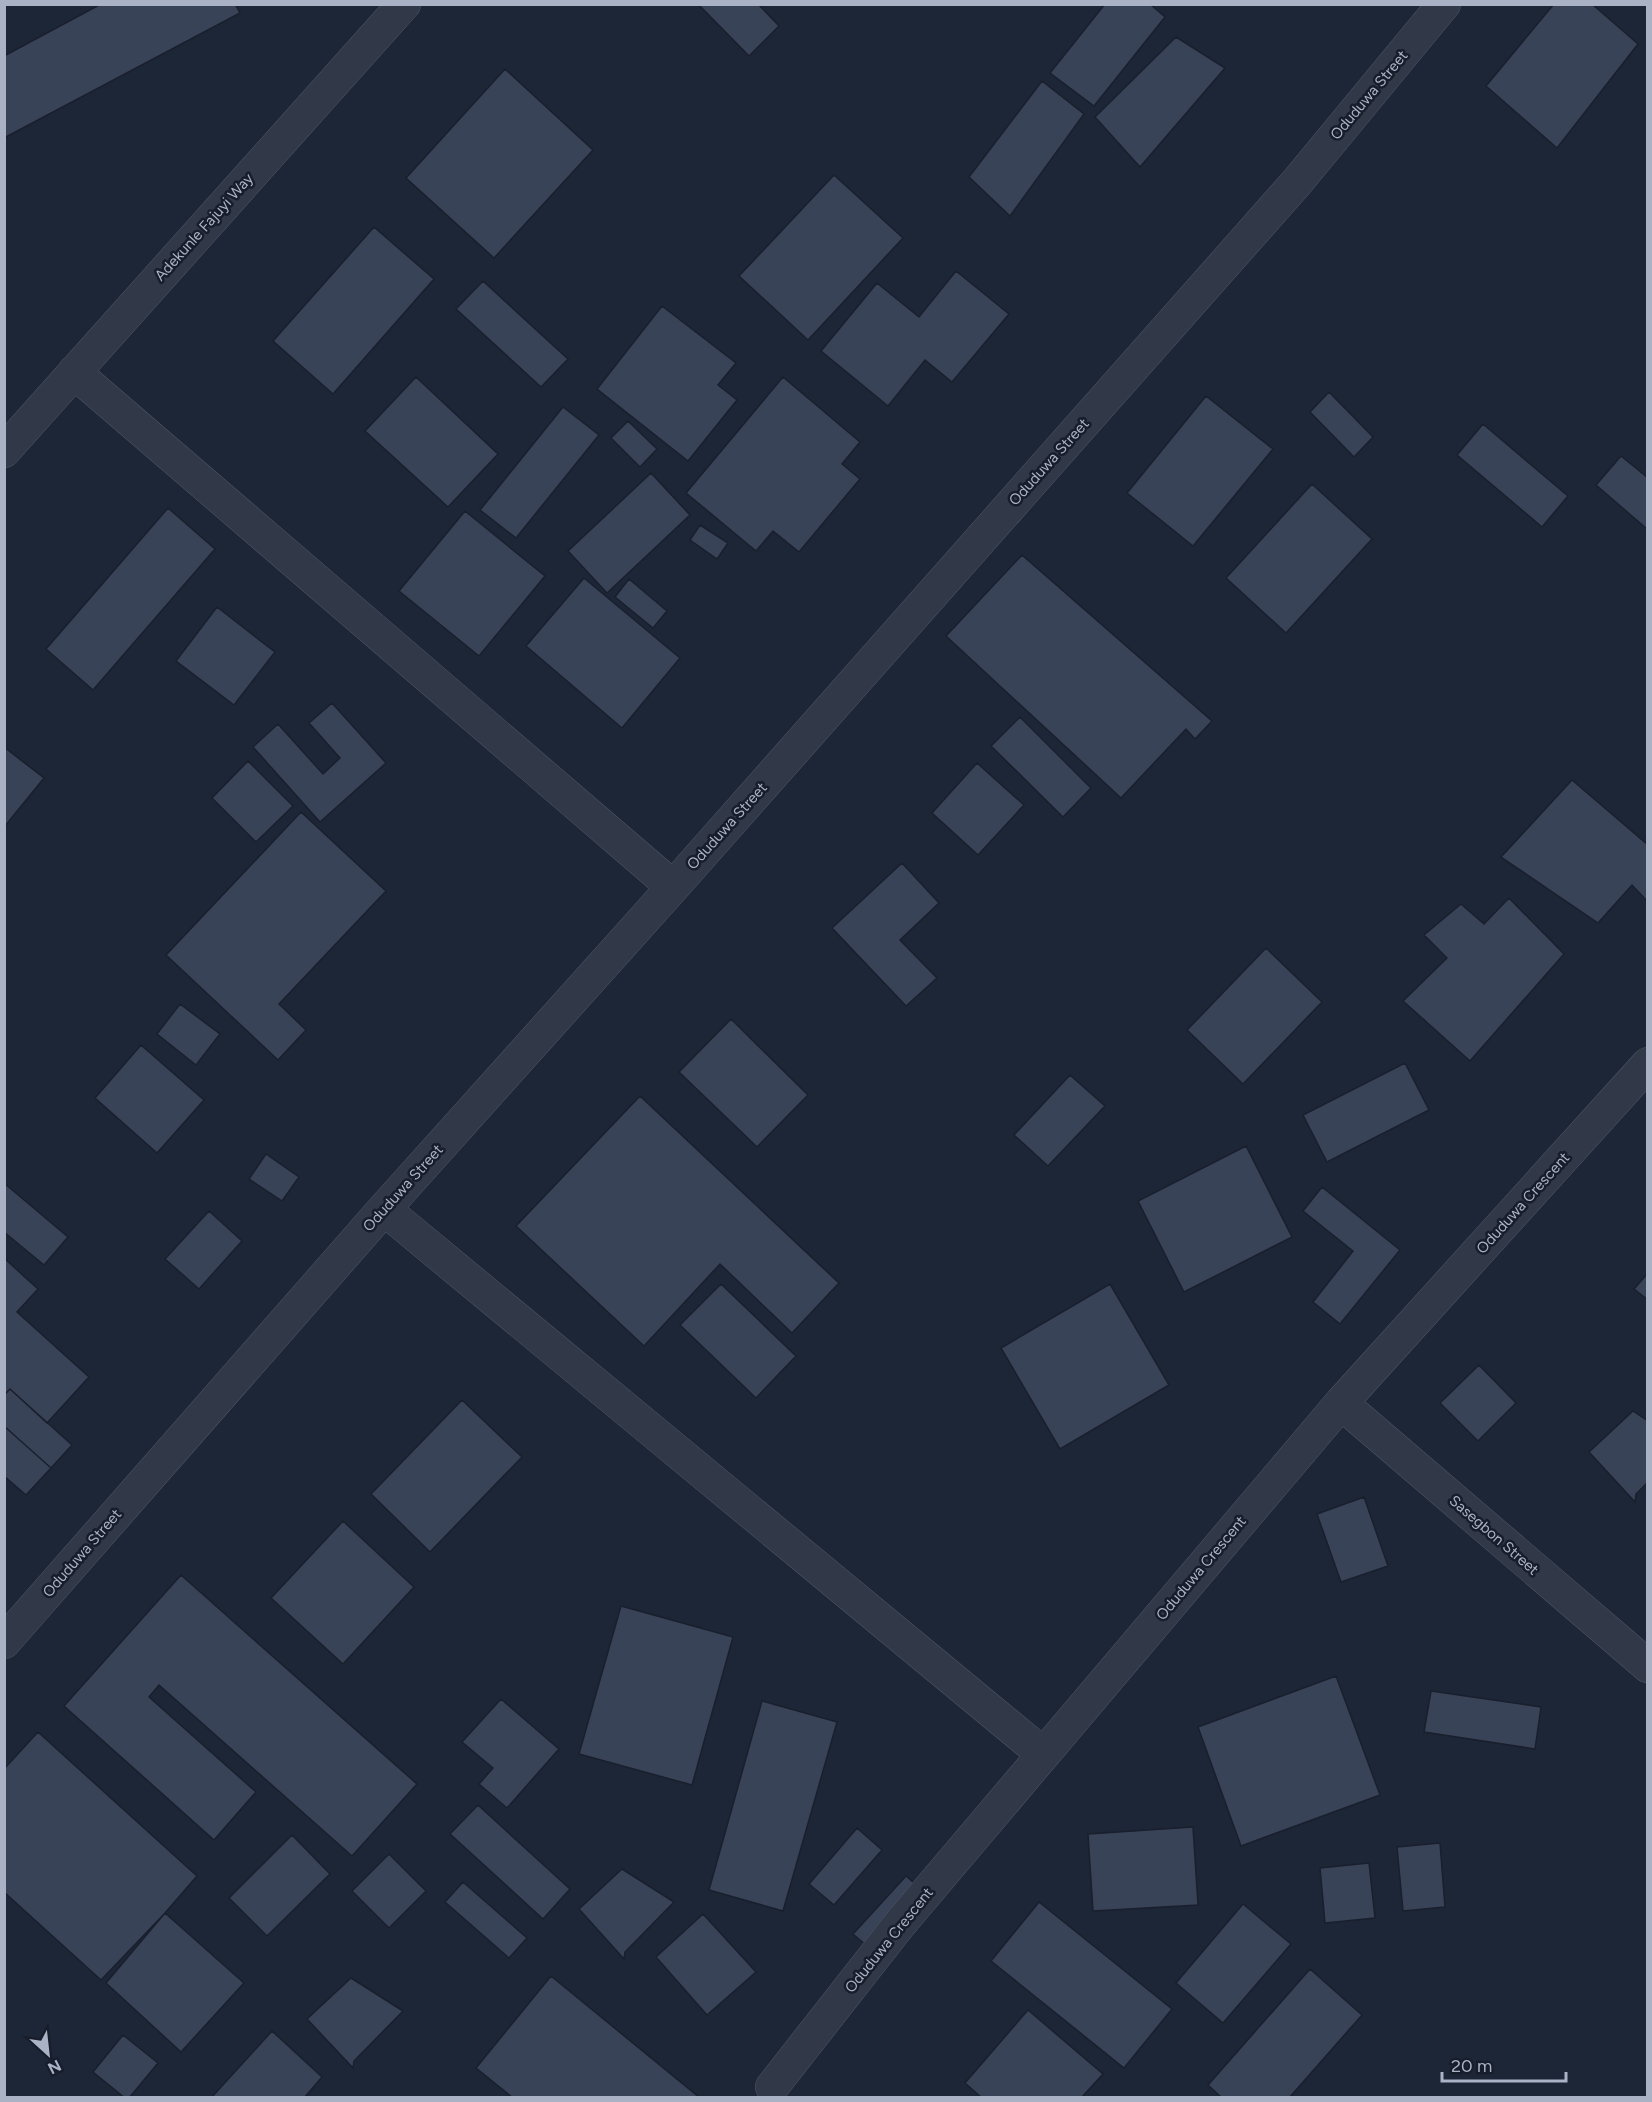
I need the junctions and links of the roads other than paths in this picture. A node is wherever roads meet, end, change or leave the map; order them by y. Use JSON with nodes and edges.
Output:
{"nodes":[{"id":1,"x":404,"y":4,"type":"edge"},
{"id":2,"x":1444,"y":4,"type":"edge"},
{"id":3,"x":74,"y":372,"type":"junction"},
{"id":4,"x":4,"y":451,"type":"edge"},
{"id":5,"x":673,"y":887,"type":"junction"},
{"id":6,"x":1647,"y":1064,"type":"edge"},
{"id":7,"x":384,"y":1209,"type":"junction"},
{"id":8,"x":1341,"y":1403,"type":"junction"},
{"id":9,"x":4,"y":1642,"type":"edge"},
{"id":10,"x":1647,"y":1666,"type":"edge"},
{"id":11,"x":1042,"y":1754,"type":"junction"},
{"id":12,"x":772,"y":2086,"type":"dead end"}],
"edges":[{"from":1,"to":3,"type":"street","name":"Adekunle Fajuyi Way"},
{"from":2,"to":5,"type":"street","name":"Oduduwa Street"},
{"from":3,"to":4,"type":"street","name":"Adekunle Fajuyi Way"},
{"from":3,"to":5,"type":"street"},
{"from":5,"to":7,"type":"street","name":"Oduduwa Street"},
{"from":6,"to":8,"type":"street","name":"Oduduwa Crescent"},
{"from":7,"to":9,"type":"street","name":"Oduduwa Street"},
{"from":7,"to":11,"type":"street"},
{"from":8,"to":10,"type":"street","name":"Sasegbon Street"},
{"from":8,"to":11,"type":"street","name":"Oduduwa Crescent"},
{"from":11,"to":12,"type":"street","name":"Oduduwa Crescent"}]}
